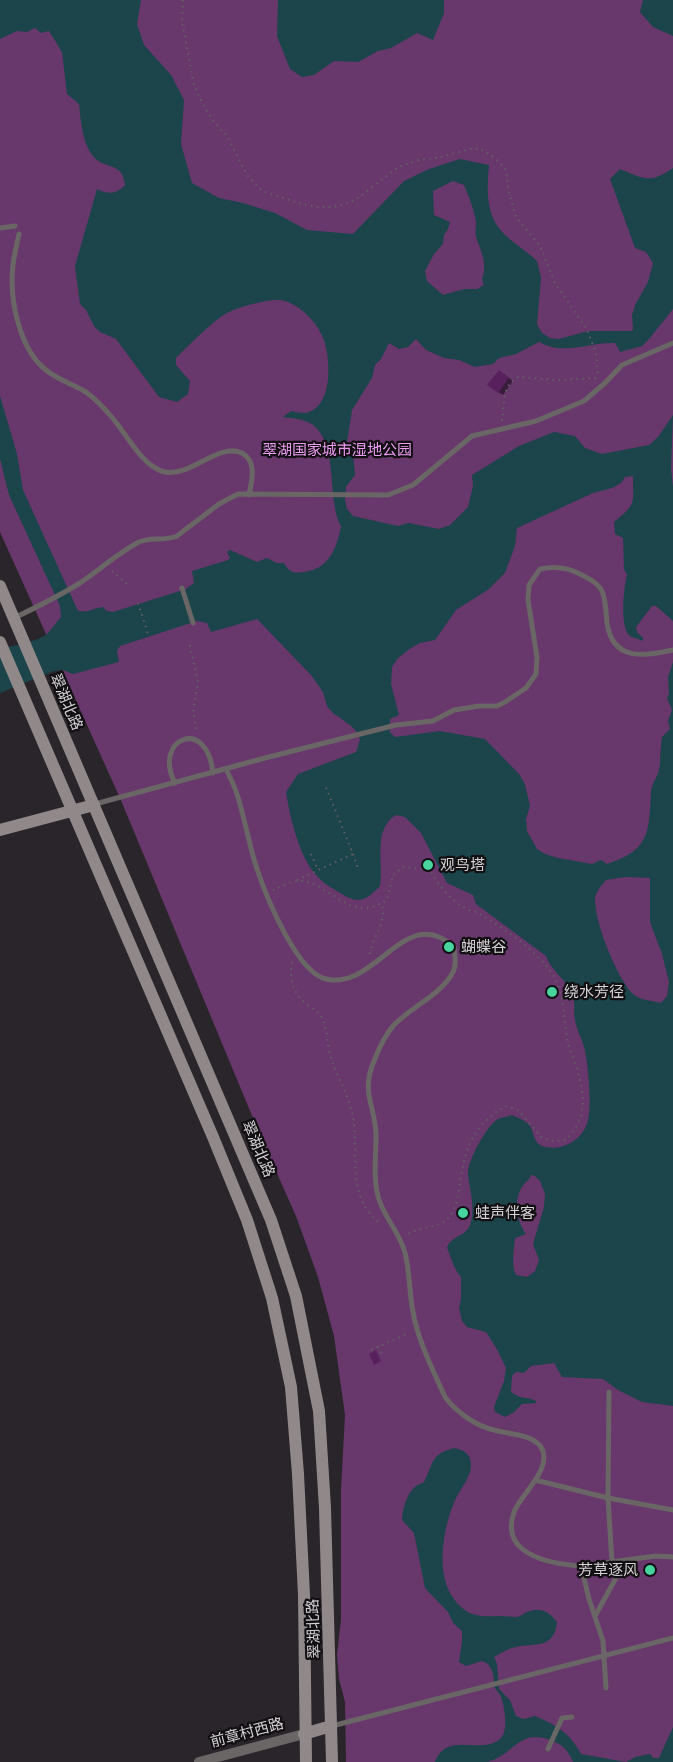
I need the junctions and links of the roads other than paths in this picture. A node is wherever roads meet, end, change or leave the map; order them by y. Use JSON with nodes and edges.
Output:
{"nodes":[{"id":1,"x":15,"y":226,"type":"dead end"},
{"id":2,"x":0,"y":228,"type":"edge"},
{"id":3,"x":19,"y":234,"type":"dead end"},
{"id":4,"x":673,"y":343,"type":"edge"},
{"id":5,"x":249,"y":495,"type":"junction"},
{"id":6,"x":0,"y":586,"type":"edge"},
{"id":7,"x":182,"y":588,"type":"dead end"},
{"id":8,"x":14,"y":618,"type":"junction"},
{"id":9,"x":194,"y":623,"type":"dead end"},
{"id":10,"x":0,"y":642,"type":"edge"},
{"id":11,"x":672,"y":650,"type":"edge"},
{"id":12,"x":226,"y":769,"type":"junction"},
{"id":13,"x":213,"y":773,"type":"junction"},
{"id":14,"x":175,"y":783,"type":"junction"},
{"id":15,"x":94,"y":805,"type":"junction"},
{"id":16,"x":71,"y":810,"type":"junction"},
{"id":17,"x":0,"y":830,"type":"edge"},
{"id":18,"x":609,"y":1392,"type":"dead end"},
{"id":19,"x":535,"y":1480,"type":"junction"},
{"id":20,"x":608,"y":1498,"type":"junction"},
{"id":21,"x":673,"y":1510,"type":"edge"},
{"id":22,"x":673,"y":1557,"type":"edge"},
{"id":23,"x":626,"y":1560,"type":"junction"},
{"id":24,"x":612,"y":1562,"type":"junction"},
{"id":25,"x":581,"y":1566,"type":"junction"},
{"id":26,"x":595,"y":1616,"type":"junction"},
{"id":27,"x":673,"y":1638,"type":"edge"},
{"id":28,"x":604,"y":1656,"type":"junction"},
{"id":29,"x":606,"y":1688,"type":"dead end"},
{"id":30,"x":572,"y":1718,"type":"dead end"},
{"id":31,"x":331,"y":1726,"type":"junction"},
{"id":32,"x":304,"y":1734,"type":"junction"},
{"id":33,"x":548,"y":1749,"type":"dead end"},
{"id":34,"x":199,"y":1762,"type":"edge"},
{"id":35,"x":306,"y":1762,"type":"edge"},
{"id":36,"x":332,"y":1762,"type":"edge"}],
"edges":[{"from":1,"to":2,"type":"lane"},
{"from":3,"to":5,"type":"lane"},
{"from":4,"to":5,"type":"lane"},
{"from":5,"to":8,"type":"lane"},
{"from":6,"to":8,"type":"street","name":"翠湖北路"},
{"from":7,"to":9,"type":"lane"},
{"from":8,"to":15,"type":"street","name":"翠湖北路"},
{"from":10,"to":16,"type":"street","name":"翠湖北路"},
{"from":11,"to":12,"type":"lane"},
{"from":12,"to":13,"type":"lane"},
{"from":12,"to":19,"type":"lane"},
{"from":13,"to":14,"type":"lane"},
{"from":13,"to":14,"type":"lane"},
{"from":14,"to":15,"type":"lane"},
{"from":15,"to":16,"type":"street"},
{"from":15,"to":31,"type":"street","name":"翠湖北路"},
{"from":16,"to":17,"type":"street"},
{"from":16,"to":32,"type":"street","name":"翠湖北路"},
{"from":18,"to":20,"type":"lane"},
{"from":19,"to":20,"type":"lane"},
{"from":19,"to":25,"type":"lane"},
{"from":20,"to":21,"type":"lane"},
{"from":20,"to":24,"type":"lane"},
{"from":22,"to":23,"type":"lane"},
{"from":23,"to":24,"type":"lane"},
{"from":23,"to":26,"type":"lane"},
{"from":24,"to":25,"type":"lane"},
{"from":25,"to":26,"type":"lane"},
{"from":26,"to":28,"type":"lane"},
{"from":27,"to":28,"type":"lane"},
{"from":28,"to":29,"type":"lane"},
{"from":28,"to":31,"type":"lane"},
{"from":30,"to":33,"type":"lane"},
{"from":31,"to":32,"type":"street"},
{"from":31,"to":36,"type":"street","name":"翠湖北路"},
{"from":32,"to":34,"type":"street","name":"前章村西路"},
{"from":32,"to":35,"type":"street","name":"翠湖北路"}]}
